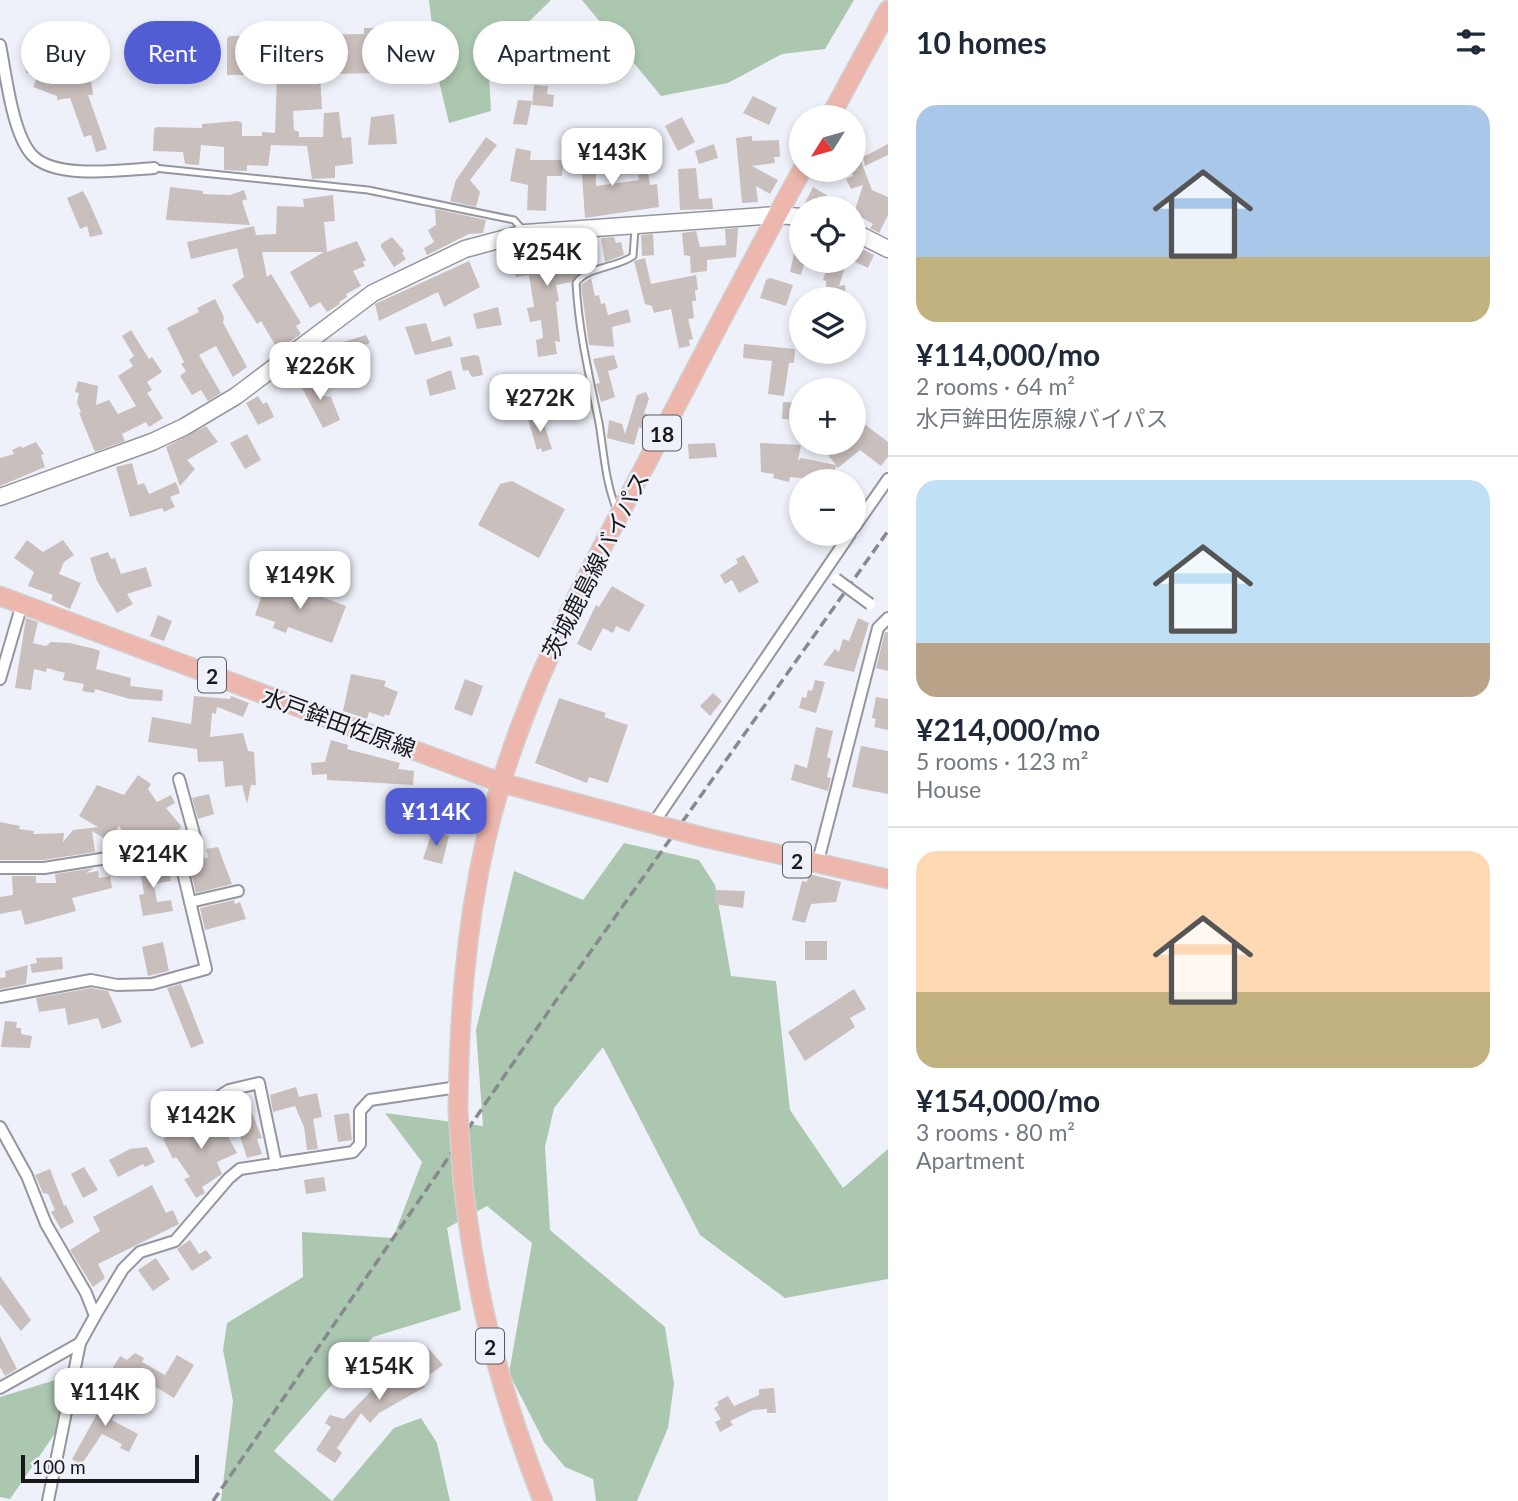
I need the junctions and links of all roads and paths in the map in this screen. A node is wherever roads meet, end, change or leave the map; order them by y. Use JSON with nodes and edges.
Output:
{"nodes":[{"id":1,"x":888,"y":10,"type":"edge"},
{"id":2,"x":0,"y":45,"type":"edge"},
{"id":3,"x":837,"y":105,"type":"edge"},
{"id":4,"x":154,"y":168,"type":"joint"},
{"id":5,"x":795,"y":182,"type":"edge"},
{"id":6,"x":777,"y":215,"type":"junction"},
{"id":7,"x":789,"y":216,"type":"edge"},
{"id":8,"x":634,"y":225,"type":"junction"},
{"id":9,"x":525,"y":233,"type":"junction"},
{"id":10,"x":866,"y":238,"type":"edge"},
{"id":11,"x":888,"y":249,"type":"edge"},
{"id":12,"x":888,"y":479,"type":"edge"},
{"id":13,"x":0,"y":497,"type":"edge"},
{"id":14,"x":866,"y":511,"type":"edge"},
{"id":15,"x":619,"y":515,"type":"junction"},
{"id":16,"x":842,"y":546,"type":"edge"},
{"id":17,"x":824,"y":572,"type":"junction"},
{"id":18,"x":0,"y":596,"type":"edge"},
{"id":19,"x":22,"y":604,"type":"junction"},
{"id":20,"x":887,"y":618,"type":"edge"},
{"id":21,"x":0,"y":680,"type":"edge"},
{"id":22,"x":179,"y":779,"type":"dead end"},
{"id":23,"x":502,"y":782,"type":"junction"},
{"id":24,"x":657,"y":825,"type":"junction"},
{"id":25,"x":177,"y":848,"type":"junction"},
{"id":26,"x":817,"y":865,"type":"junction"},
{"id":27,"x":0,"y":868,"type":"edge"},
{"id":28,"x":888,"y":879,"type":"edge"},
{"id":29,"x":238,"y":891,"type":"dead end"},
{"id":30,"x":190,"y":902,"type":"junction"},
{"id":31,"x":0,"y":997,"type":"edge"},
{"id":32,"x":458,"y":1087,"type":"junction"},
{"id":33,"x":189,"y":1116,"type":"dead end"},
{"id":34,"x":0,"y":1127,"type":"edge"},
{"id":35,"x":276,"y":1164,"type":"junction"},
{"id":36,"x":95,"y":1316,"type":"junction"},
{"id":37,"x":80,"y":1343,"type":"junction"},
{"id":38,"x":0,"y":1388,"type":"edge"},
{"id":39,"x":48,"y":1501,"type":"edge"},
{"id":40,"x":543,"y":1501,"type":"edge"}],
"edges":[{"from":1,"to":3,"type":"main road"},
{"from":2,"to":4,"type":"street"},
{"from":4,"to":9,"type":"lane"},
{"from":5,"to":6,"type":"main road","name":"茨城鹿島線バイパス","number":"18"},
{"from":6,"to":7,"type":"street"},
{"from":6,"to":8,"type":"street"},
{"from":6,"to":15,"type":"main road","name":"茨城鹿島線バイパス","number":"18"},
{"from":8,"to":9,"type":"street"},
{"from":8,"to":15,"type":"lane"},
{"from":9,"to":13,"type":"street"},
{"from":10,"to":11,"type":"street"},
{"from":12,"to":14,"type":"street"},
{"from":15,"to":23,"type":"main road","name":"茨城鹿島線バイパス","number":"18"},
{"from":16,"to":17,"type":"street"},
{"from":17,"to":20,"type":"street","bridge":true},
{"from":17,"to":24,"type":"street"},
{"from":18,"to":19,"type":"main road","name":"水戸鉾田佐原線","number":"2"},
{"from":19,"to":21,"type":"street"},
{"from":19,"to":23,"type":"main road","name":"水戸鉾田佐原線","number":"2"},
{"from":20,"to":26,"type":"street"},
{"from":22,"to":25,"type":"street"},
{"from":23,"to":24,"type":"main road","name":"水戸鉾田佐原線","number":"2"},
{"from":23,"to":32,"type":"main road","number":"2"},
{"from":24,"to":26,"type":"main road","name":"水戸鉾田佐原線","number":"2","bridge":true},
{"from":25,"to":27,"type":"street"},
{"from":25,"to":30,"type":"street"},
{"from":26,"to":28,"type":"main road","name":"水戸鉾田佐原線","number":"2"},
{"from":29,"to":30,"type":"street"},
{"from":30,"to":31,"type":"street"},
{"from":32,"to":35,"type":"street"},
{"from":32,"to":40,"type":"main road","number":"2","bridge":true},
{"from":33,"to":35,"type":"street"},
{"from":34,"to":36,"type":"street"},
{"from":35,"to":36,"type":"street"},
{"from":36,"to":37,"type":"street"},
{"from":37,"to":38,"type":"street"},
{"from":37,"to":39,"type":"street"}]}
